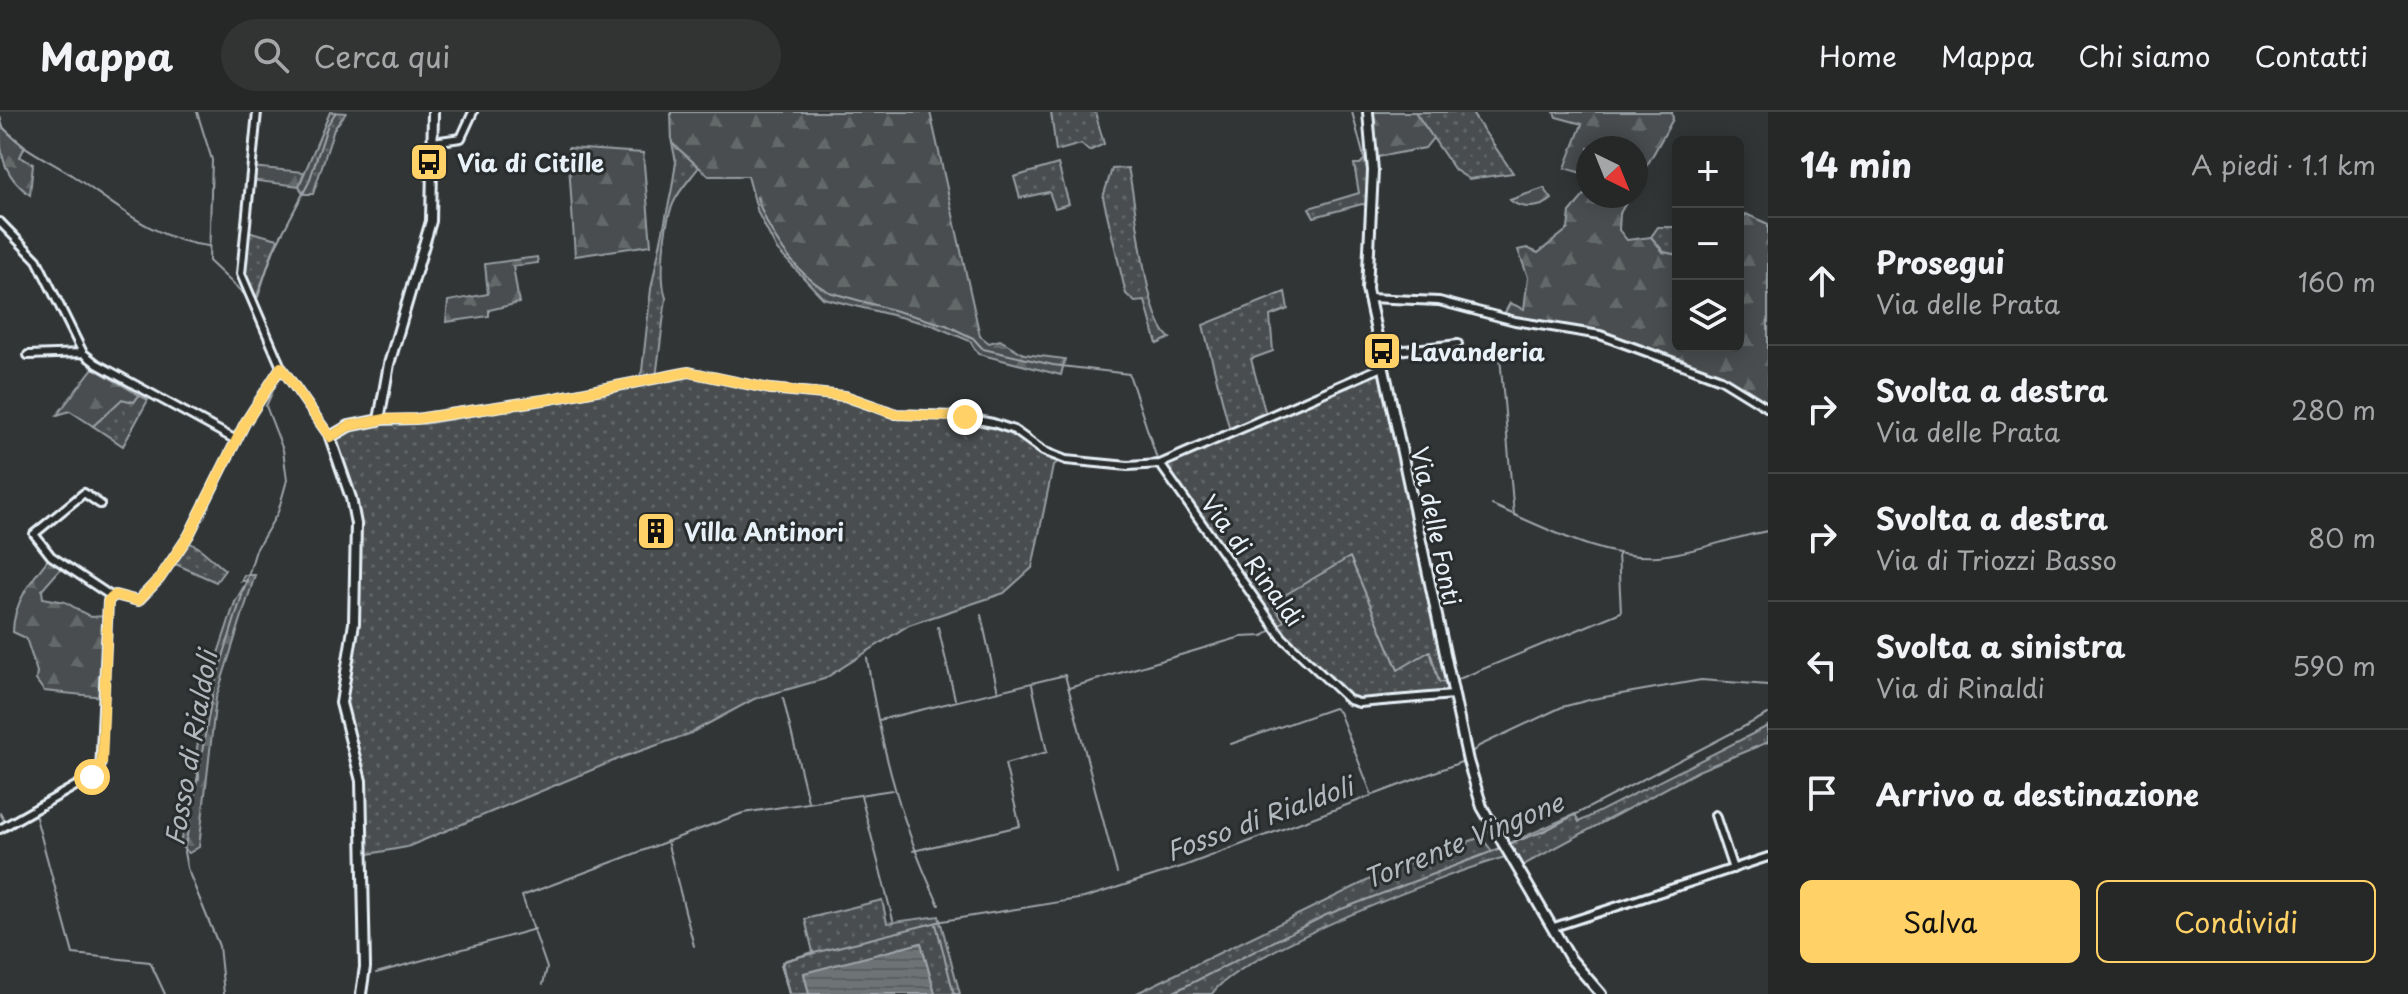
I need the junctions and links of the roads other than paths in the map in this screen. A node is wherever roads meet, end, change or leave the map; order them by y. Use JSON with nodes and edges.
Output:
{"nodes":[{"id":1,"x":257,"y":112,"type":"edge"},
{"id":2,"x":433,"y":112,"type":"edge"},
{"id":3,"x":473,"y":112,"type":"edge"},
{"id":4,"x":1368,"y":112,"type":"edge"},
{"id":5,"x":433,"y":142,"type":"junction"},
{"id":6,"x":0,"y":222,"type":"edge"},
{"id":7,"x":1368,"y":298,"type":"junction"},
{"id":8,"x":1458,"y":344,"type":"dead end"},
{"id":9,"x":83,"y":353,"type":"junction"},
{"id":10,"x":1379,"y":353,"type":"junction"},
{"id":11,"x":28,"y":355,"type":"dead end"},
{"id":12,"x":281,"y":367,"type":"junction"},
{"id":13,"x":1382,"y":367,"type":"junction"},
{"id":14,"x":1768,"y":408,"type":"edge"},
{"id":15,"x":379,"y":420,"type":"junction"},
{"id":16,"x":330,"y":437,"type":"junction"},
{"id":17,"x":236,"y":440,"type":"junction"},
{"id":18,"x":1160,"y":464,"type":"junction"},
{"id":19,"x":100,"y":504,"type":"dead end"},
{"id":20,"x":111,"y":596,"type":"junction"},
{"id":21,"x":1453,"y":695,"type":"junction"},
{"id":22,"x":1715,"y":815,"type":"dead end"},
{"id":23,"x":0,"y":829,"type":"edge"},
{"id":24,"x":1768,"y":857,"type":"edge"},
{"id":25,"x":1733,"y":869,"type":"junction"},
{"id":26,"x":1554,"y":927,"type":"junction"},
{"id":27,"x":361,"y":994,"type":"edge"},
{"id":28,"x":1601,"y":994,"type":"edge"}],
"edges":[{"from":1,"to":12,"type":"street"},
{"from":2,"to":5,"type":"street"},
{"from":3,"to":5,"type":"street"},
{"from":4,"to":7,"type":"street","name":"Via delle Fonti"},
{"from":5,"to":15,"type":"street"},
{"from":6,"to":9,"type":"street"},
{"from":7,"to":10,"type":"street","name":"Via delle Fonti"},
{"from":7,"to":14,"type":"street"},
{"from":8,"to":10,"type":"street"},
{"from":9,"to":11,"type":"street"},
{"from":9,"to":17,"type":"street"},
{"from":10,"to":13,"type":"street","name":"Via delle Fonti"},
{"from":12,"to":16,"type":"street"},
{"from":12,"to":17,"type":"street"},
{"from":13,"to":18,"type":"street"},
{"from":13,"to":21,"type":"street","name":"Via delle Fonti"},
{"from":15,"to":16,"type":"street"},
{"from":15,"to":18,"type":"street"},
{"from":16,"to":27,"type":"street"},
{"from":17,"to":20,"type":"street"},
{"from":18,"to":21,"type":"street","name":"Via di Rinaldi"},
{"from":19,"to":20,"type":"street"},
{"from":20,"to":23,"type":"street"},
{"from":21,"to":26,"type":"street","name":"Via delle Fonti"},
{"from":22,"to":25,"type":"street"},
{"from":24,"to":25,"type":"street"},
{"from":25,"to":26,"type":"street"},
{"from":26,"to":28,"type":"street","name":"Via delle Fonti"}]}
